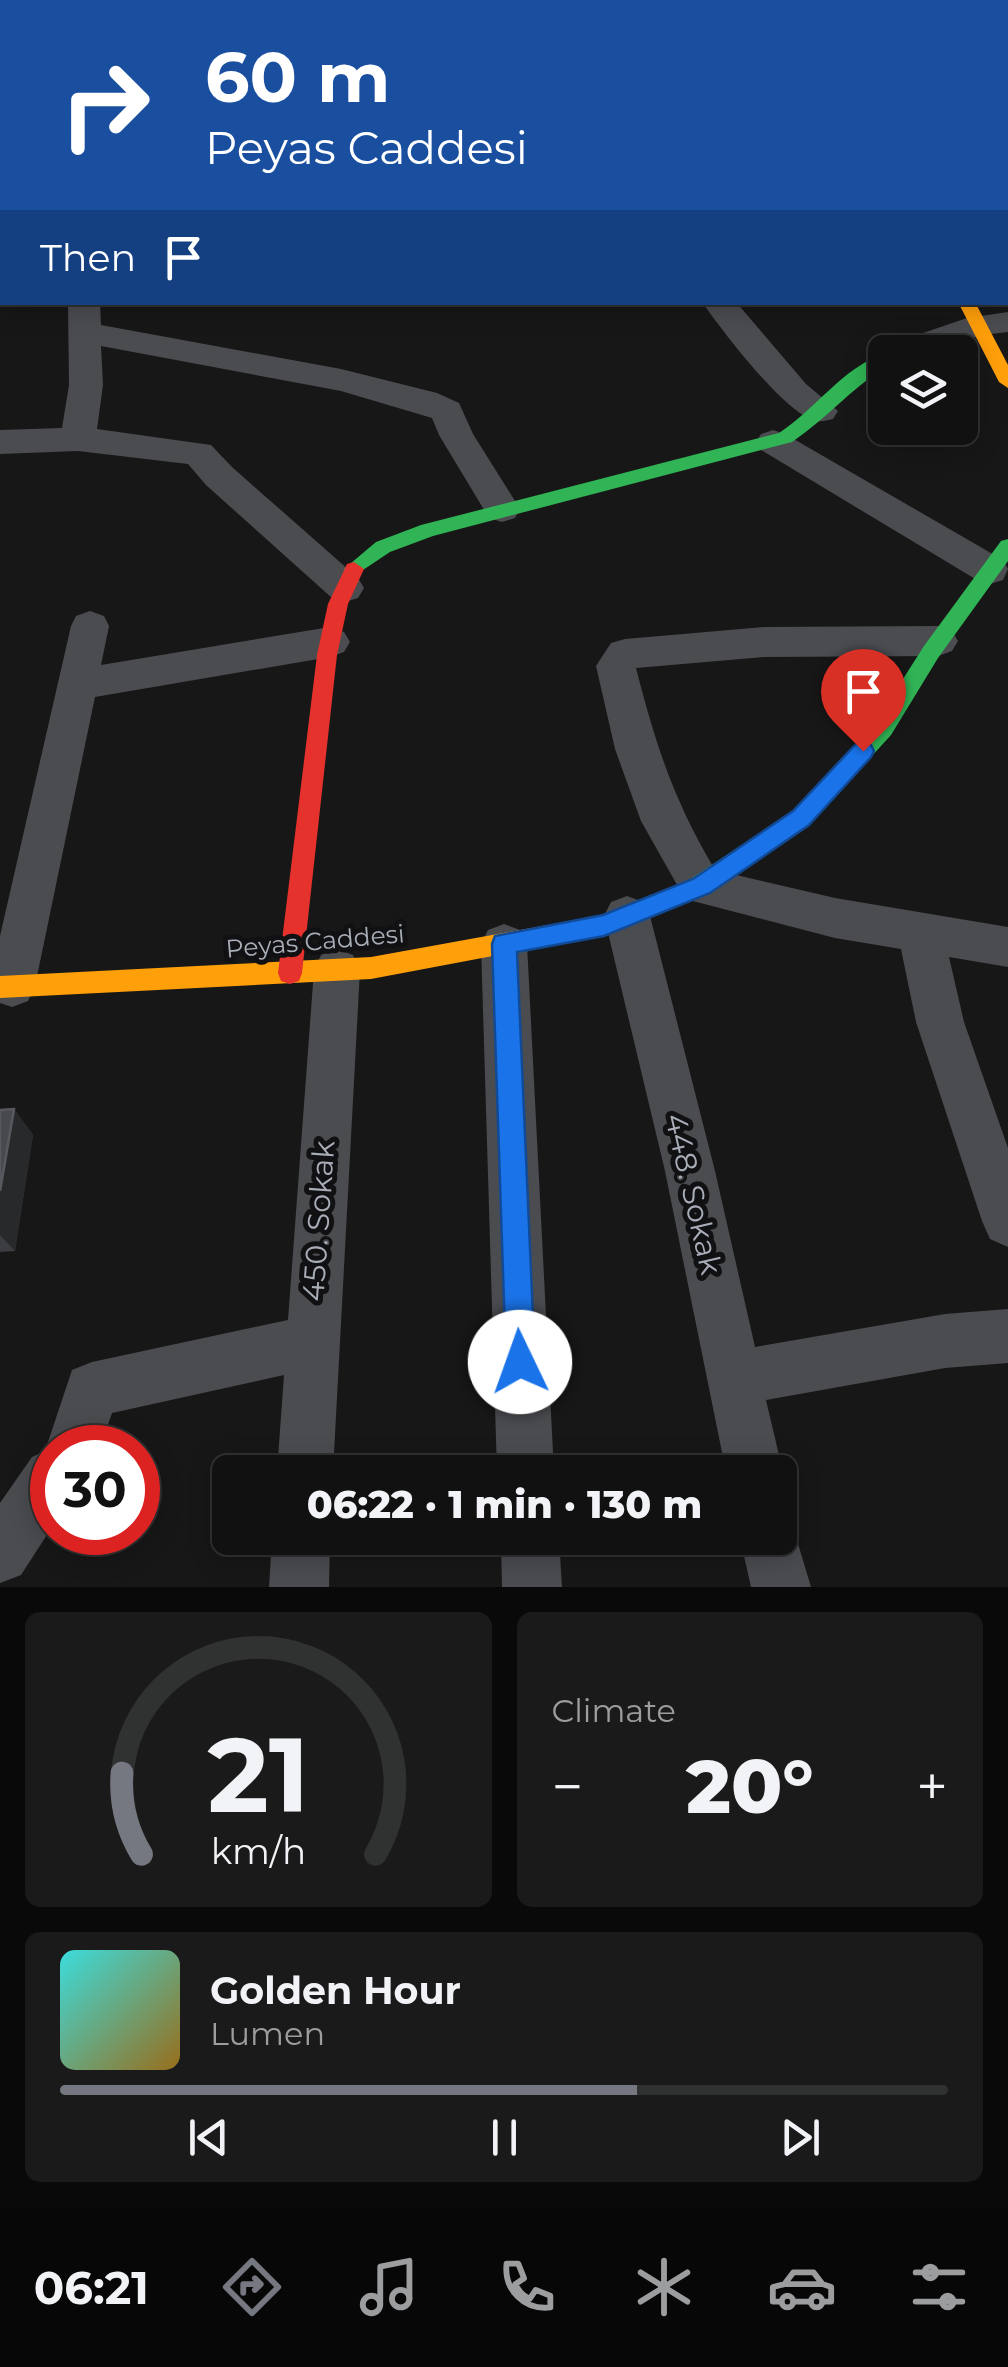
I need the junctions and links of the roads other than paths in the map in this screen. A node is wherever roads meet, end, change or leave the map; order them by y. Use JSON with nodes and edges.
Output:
{"nodes":[{"id":1,"x":721,"y":305,"type":"edge"},
{"id":2,"x":984,"y":316,"type":"edge"},
{"id":3,"x":85,"y":318,"type":"edge"},
{"id":4,"x":940,"y":335,"type":"edge"},
{"id":5,"x":868,"y":370,"type":"edge"},
{"id":6,"x":1008,"y":382,"type":"edge"},
{"id":7,"x":822,"y":411,"type":"junction"},
{"id":8,"x":78,"y":438,"type":"junction"},
{"id":9,"x":0,"y":442,"type":"edge"},
{"id":10,"x":773,"y":442,"type":"junction"},
{"id":11,"x":502,"y":509,"type":"junction"},
{"id":12,"x":999,"y":558,"type":"edge"},
{"id":13,"x":345,"y":588,"type":"junction"},
{"id":14,"x":90,"y":626,"type":"dead end"},
{"id":15,"x":938,"y":641,"type":"junction"},
{"id":16,"x":330,"y":642,"type":"junction"},
{"id":17,"x":78,"y":686,"type":"junction"},
{"id":18,"x":701,"y":886,"type":"junction"},
{"id":19,"x":627,"y":916,"type":"junction"},
{"id":20,"x":920,"y":932,"type":"junction"},
{"id":21,"x":504,"y":944,"type":"junction"},
{"id":22,"x":1008,"y":947,"type":"edge"},
{"id":23,"x":314,"y":971,"type":"junction"},
{"id":24,"x":6,"y":987,"type":"edge"},
{"id":25,"x":1008,"y":1221,"type":"edge"},
{"id":26,"x":1008,"y":1336,"type":"edge"},
{"id":27,"x":311,"y":1342,"type":"junction"},
{"id":28,"x":733,"y":1378,"type":"junction"},
{"id":29,"x":80,"y":1425,"type":"edge"},
{"id":30,"x":306,"y":1455,"type":"edge"},
{"id":31,"x":525,"y":1455,"type":"edge"},
{"id":32,"x":750,"y":1455,"type":"edge"},
{"id":33,"x":30,"y":1510,"type":"edge"},
{"id":34,"x":0,"y":1554,"type":"edge"},
{"id":35,"x":300,"y":1555,"type":"edge"},
{"id":36,"x":531,"y":1555,"type":"edge"},
{"id":37,"x":773,"y":1555,"type":"edge"},
{"id":38,"x":299,"y":1587,"type":"edge"},
{"id":39,"x":532,"y":1587,"type":"edge"},
{"id":40,"x":780,"y":1587,"type":"edge"}],
"edges":[{"from":1,"to":7,"type":"street"},
{"from":2,"to":4,"type":"street"},
{"from":2,"to":6,"type":"street"},
{"from":3,"to":8,"type":"street"},
{"from":3,"to":11,"type":"street"},
{"from":5,"to":7,"type":"street"},
{"from":7,"to":10,"type":"street"},
{"from":8,"to":9,"type":"street"},
{"from":8,"to":13,"type":"street"},
{"from":10,"to":11,"type":"street"},
{"from":10,"to":12,"type":"street"},
{"from":11,"to":13,"type":"street"},
{"from":12,"to":15,"type":"street","name":"Peyas Caddesi"},
{"from":13,"to":16,"type":"street"},
{"from":14,"to":17,"type":"street"},
{"from":15,"to":18,"type":"street","name":"Peyas Caddesi"},
{"from":15,"to":18,"type":"street"},
{"from":16,"to":17,"type":"street"},
{"from":16,"to":23,"type":"street"},
{"from":17,"to":24,"type":"street"},
{"from":18,"to":19,"type":"street","name":"Peyas Caddesi"},
{"from":18,"to":20,"type":"street"},
{"from":19,"to":21,"type":"street","name":"Peyas Caddesi"},
{"from":19,"to":28,"type":"street","name":"448. Sokak"},
{"from":20,"to":22,"type":"street"},
{"from":20,"to":25,"type":"street"},
{"from":21,"to":23,"type":"street","name":"Peyas Caddesi"},
{"from":21,"to":31,"type":"street"},
{"from":23,"to":24,"type":"street","name":"Peyas Caddesi"},
{"from":23,"to":27,"type":"street","name":"450. Sokak"},
{"from":26,"to":28,"type":"street"},
{"from":27,"to":29,"type":"street"},
{"from":27,"to":30,"type":"street","name":"450. Sokak"},
{"from":28,"to":32,"type":"street","name":"448. Sokak"},
{"from":33,"to":34,"type":"street"},
{"from":35,"to":38,"type":"street"},
{"from":36,"to":39,"type":"street"},
{"from":37,"to":40,"type":"street"}]}
